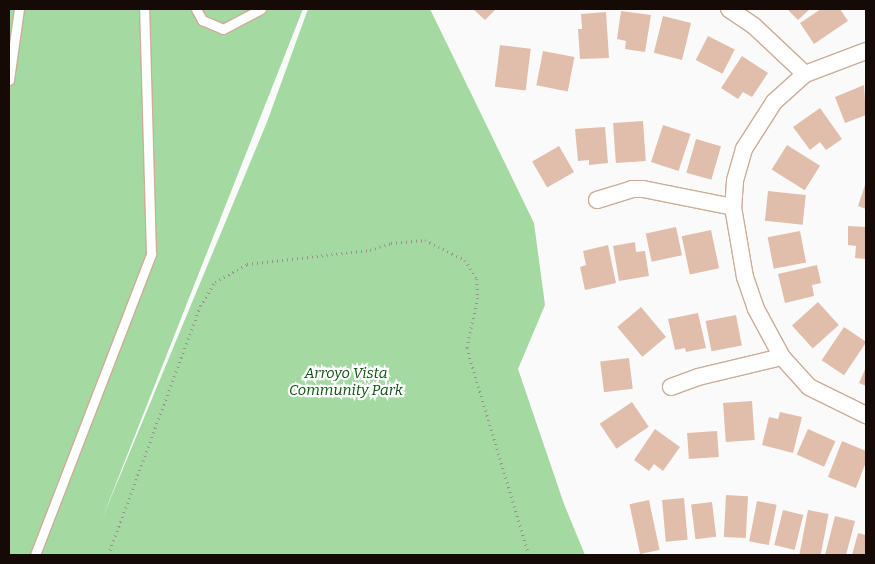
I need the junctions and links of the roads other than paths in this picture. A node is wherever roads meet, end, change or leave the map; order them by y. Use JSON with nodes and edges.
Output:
{"nodes":[{"id":1,"x":19,"y":9,"type":"edge"},
{"id":2,"x":144,"y":9,"type":"edge"},
{"id":3,"x":196,"y":9,"type":"edge"},
{"id":4,"x":260,"y":9,"type":"edge"},
{"id":5,"x":729,"y":9,"type":"edge"},
{"id":6,"x":866,"y":51,"type":"edge"},
{"id":7,"x":805,"y":74,"type":"junction"},
{"id":8,"x":9,"y":80,"type":"edge"},
{"id":9,"x":598,"y":200,"type":"dead end"},
{"id":10,"x":733,"y":207,"type":"junction"},
{"id":11,"x":782,"y":357,"type":"junction"},
{"id":12,"x":672,"y":387,"type":"dead end"},
{"id":13,"x":866,"y":416,"type":"edge"},
{"id":14,"x":35,"y":555,"type":"edge"}],
"edges":[{"from":1,"to":8,"type":"lane"},
{"from":2,"to":14,"type":"lane"},
{"from":3,"to":4,"type":"lane"},
{"from":5,"to":7,"type":"street"},
{"from":6,"to":7,"type":"street"},
{"from":7,"to":10,"type":"street"},
{"from":9,"to":10,"type":"street"},
{"from":10,"to":11,"type":"street"},
{"from":11,"to":12,"type":"street"},
{"from":11,"to":13,"type":"street"}]}
